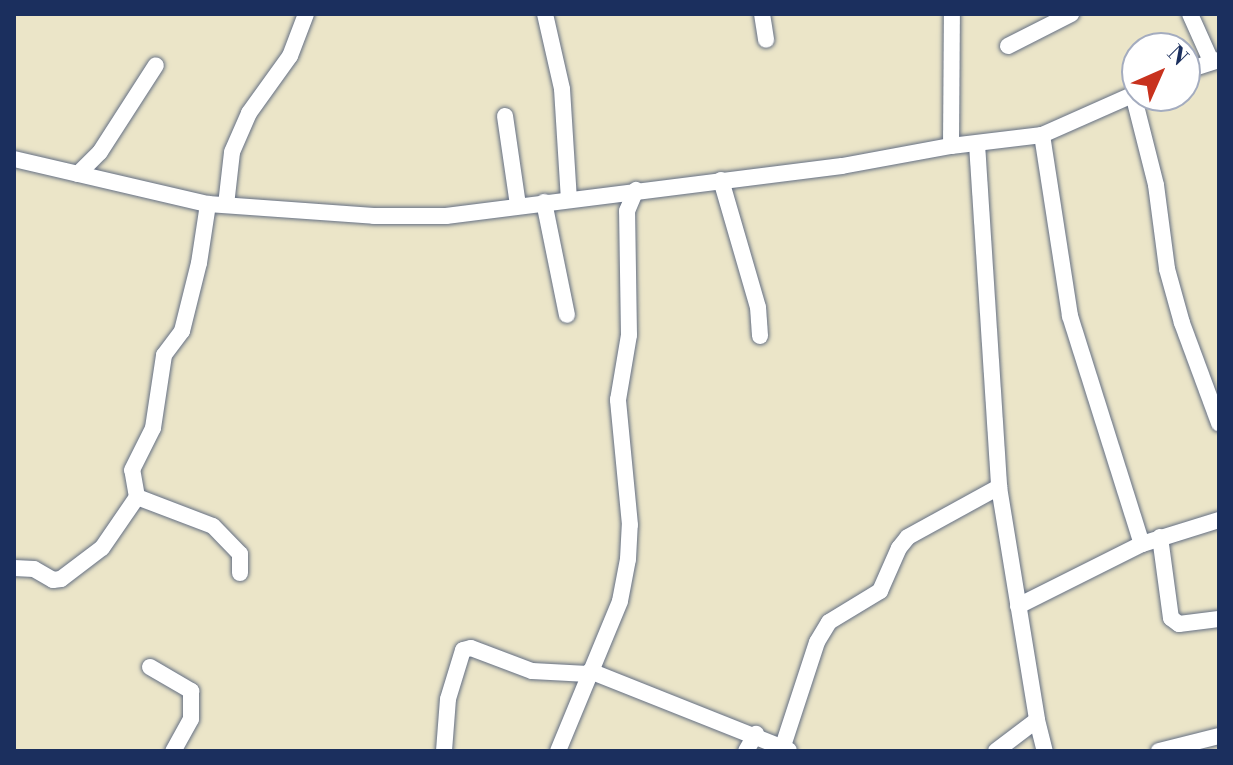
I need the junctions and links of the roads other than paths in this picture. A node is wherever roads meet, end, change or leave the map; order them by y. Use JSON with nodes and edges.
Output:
{"nodes":[{"id":1,"x":306,"y":14,"type":"edge"},
{"id":2,"x":545,"y":14,"type":"edge"},
{"id":3,"x":762,"y":14,"type":"edge"},
{"id":4,"x":952,"y":14,"type":"edge"},
{"id":5,"x":1071,"y":14,"type":"edge"},
{"id":6,"x":1190,"y":14,"type":"edge"},
{"id":7,"x":766,"y":40,"type":"dead end"},
{"id":8,"x":1008,"y":46,"type":"dead end"},
{"id":9,"x":1215,"y":60,"type":"edge"},
{"id":10,"x":156,"y":65,"type":"dead end"},
{"id":11,"x":1121,"y":99,"type":"edge"},
{"id":12,"x":1139,"y":112,"type":"edge"},
{"id":13,"x":505,"y":116,"type":"dead end"},
{"id":14,"x":1042,"y":135,"type":"junction"},
{"id":15,"x":977,"y":144,"type":"junction"},
{"id":16,"x":951,"y":146,"type":"junction"},
{"id":17,"x":100,"y":152,"type":"junction"},
{"id":18,"x":14,"y":159,"type":"edge"},
{"id":19,"x":78,"y":174,"type":"junction"},
{"id":20,"x":101,"y":179,"type":"junction"},
{"id":21,"x":721,"y":180,"type":"junction"},
{"id":22,"x":636,"y":190,"type":"junction"},
{"id":23,"x":614,"y":194,"type":"junction"},
{"id":24,"x":569,"y":199,"type":"junction"},
{"id":25,"x":544,"y":202,"type":"junction"},
{"id":26,"x":208,"y":204,"type":"junction"},
{"id":27,"x":226,"y":205,"type":"junction"},
{"id":28,"x":518,"y":205,"type":"junction"},
{"id":29,"x":627,"y":211,"type":"junction"},
{"id":30,"x":567,"y":315,"type":"dead end"},
{"id":31,"x":760,"y":336,"type":"dead end"},
{"id":32,"x":1219,"y":423,"type":"edge"},
{"id":33,"x":999,"y":487,"type":"junction"},
{"id":34,"x":137,"y":497,"type":"junction"},
{"id":35,"x":1219,"y":520,"type":"edge"},
{"id":36,"x":1160,"y":537,"type":"junction"},
{"id":37,"x":1142,"y":544,"type":"junction"},
{"id":38,"x":14,"y":568,"type":"edge"},
{"id":39,"x":240,"y":573,"type":"dead end"},
{"id":40,"x":1018,"y":606,"type":"junction"},
{"id":41,"x":1219,"y":619,"type":"edge"},
{"id":42,"x":150,"y":667,"type":"dead end"},
{"id":43,"x":589,"y":672,"type":"junction"},
{"id":44,"x":1037,"y":720,"type":"junction"},
{"id":45,"x":756,"y":734,"type":"junction"},
{"id":46,"x":1219,"y":736,"type":"edge"},
{"id":47,"x":786,"y":748,"type":"edge"},
{"id":48,"x":173,"y":751,"type":"edge"},
{"id":49,"x":444,"y":751,"type":"edge"},
{"id":50,"x":558,"y":751,"type":"edge"},
{"id":51,"x":746,"y":751,"type":"edge"},
{"id":52,"x":996,"y":751,"type":"edge"},
{"id":53,"x":1045,"y":751,"type":"edge"},
{"id":54,"x":1159,"y":751,"type":"edge"}],
"edges":[{"from":1,"to":27,"type":"street"},
{"from":2,"to":24,"type":"street"},
{"from":3,"to":7,"type":"street"},
{"from":4,"to":16,"type":"street"},
{"from":5,"to":8,"type":"street"},
{"from":6,"to":9,"type":"street"},
{"from":10,"to":17,"type":"street"},
{"from":11,"to":14,"type":"street"},
{"from":12,"to":32,"type":"street"},
{"from":13,"to":28,"type":"street"},
{"from":14,"to":15,"type":"street"},
{"from":14,"to":37,"type":"street"},
{"from":15,"to":16,"type":"street"},
{"from":15,"to":33,"type":"street"},
{"from":16,"to":21,"type":"street"},
{"from":17,"to":19,"type":"street"},
{"from":17,"to":20,"type":"street"},
{"from":18,"to":19,"type":"street"},
{"from":19,"to":20,"type":"street"},
{"from":20,"to":26,"type":"street"},
{"from":21,"to":22,"type":"street"},
{"from":21,"to":31,"type":"street"},
{"from":22,"to":23,"type":"street"},
{"from":22,"to":29,"type":"street"},
{"from":23,"to":24,"type":"street"},
{"from":23,"to":29,"type":"street"},
{"from":24,"to":25,"type":"street"},
{"from":25,"to":28,"type":"street"},
{"from":25,"to":30,"type":"street"},
{"from":26,"to":27,"type":"street"},
{"from":26,"to":34,"type":"street"},
{"from":27,"to":28,"type":"street"},
{"from":29,"to":43,"type":"street"},
{"from":33,"to":40,"type":"street"},
{"from":33,"to":47,"type":"street"},
{"from":34,"to":38,"type":"street"},
{"from":34,"to":39,"type":"street"},
{"from":35,"to":36,"type":"street"},
{"from":36,"to":37,"type":"street"},
{"from":36,"to":41,"type":"street"},
{"from":37,"to":40,"type":"street"},
{"from":40,"to":44,"type":"street"},
{"from":42,"to":48,"type":"street"},
{"from":43,"to":45,"type":"street"},
{"from":43,"to":49,"type":"street"},
{"from":43,"to":50,"type":"street"},
{"from":44,"to":52,"type":"street"},
{"from":44,"to":53,"type":"street"},
{"from":45,"to":47,"type":"street"},
{"from":45,"to":51,"type":"street"},
{"from":46,"to":54,"type":"street"}]}
